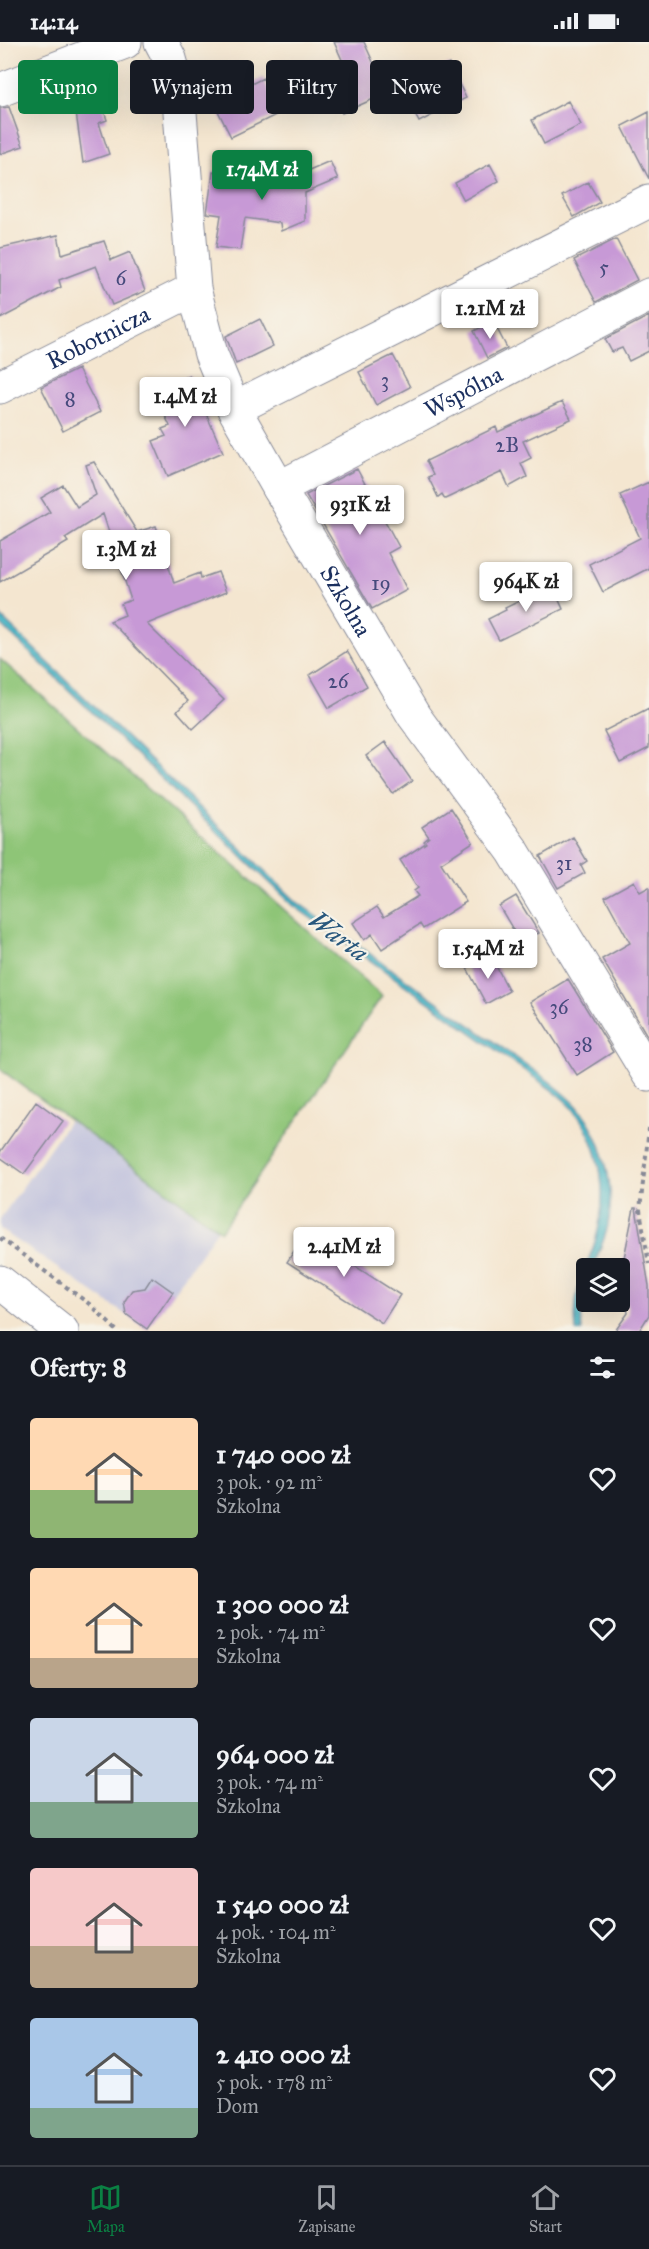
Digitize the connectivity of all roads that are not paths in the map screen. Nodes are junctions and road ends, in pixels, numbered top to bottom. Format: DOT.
graph roads {
  1 [pos="125,42"];
  2 [pos="162,42"];
  3 [pos="0,90"];
  4 [pos="649,201"];
  5 [pos="194,289"];
  6 [pos="649,295"];
  7 [pos="0,387"];
  8 [pos="234,409"];
  9 [pos="279,488"];
  10 [pos="649,1075"];
  11 [pos="0,1282"];
  12 [pos="62,1331"];
  1 -- 3 [label="street"];
  2 -- 5 [label="street, Szkolna"];
  4 -- 8 [label="street"];
  5 -- 7 [label="street, Robotnicza"];
  5 -- 8 [label="street, Szkolna"];
  6 -- 9 [label="street, Wspólna"];
  8 -- 9 [label="street, Szkolna"];
  9 -- 10 [label="street, Szkolna"];
  11 -- 12 [label="street"];
}
